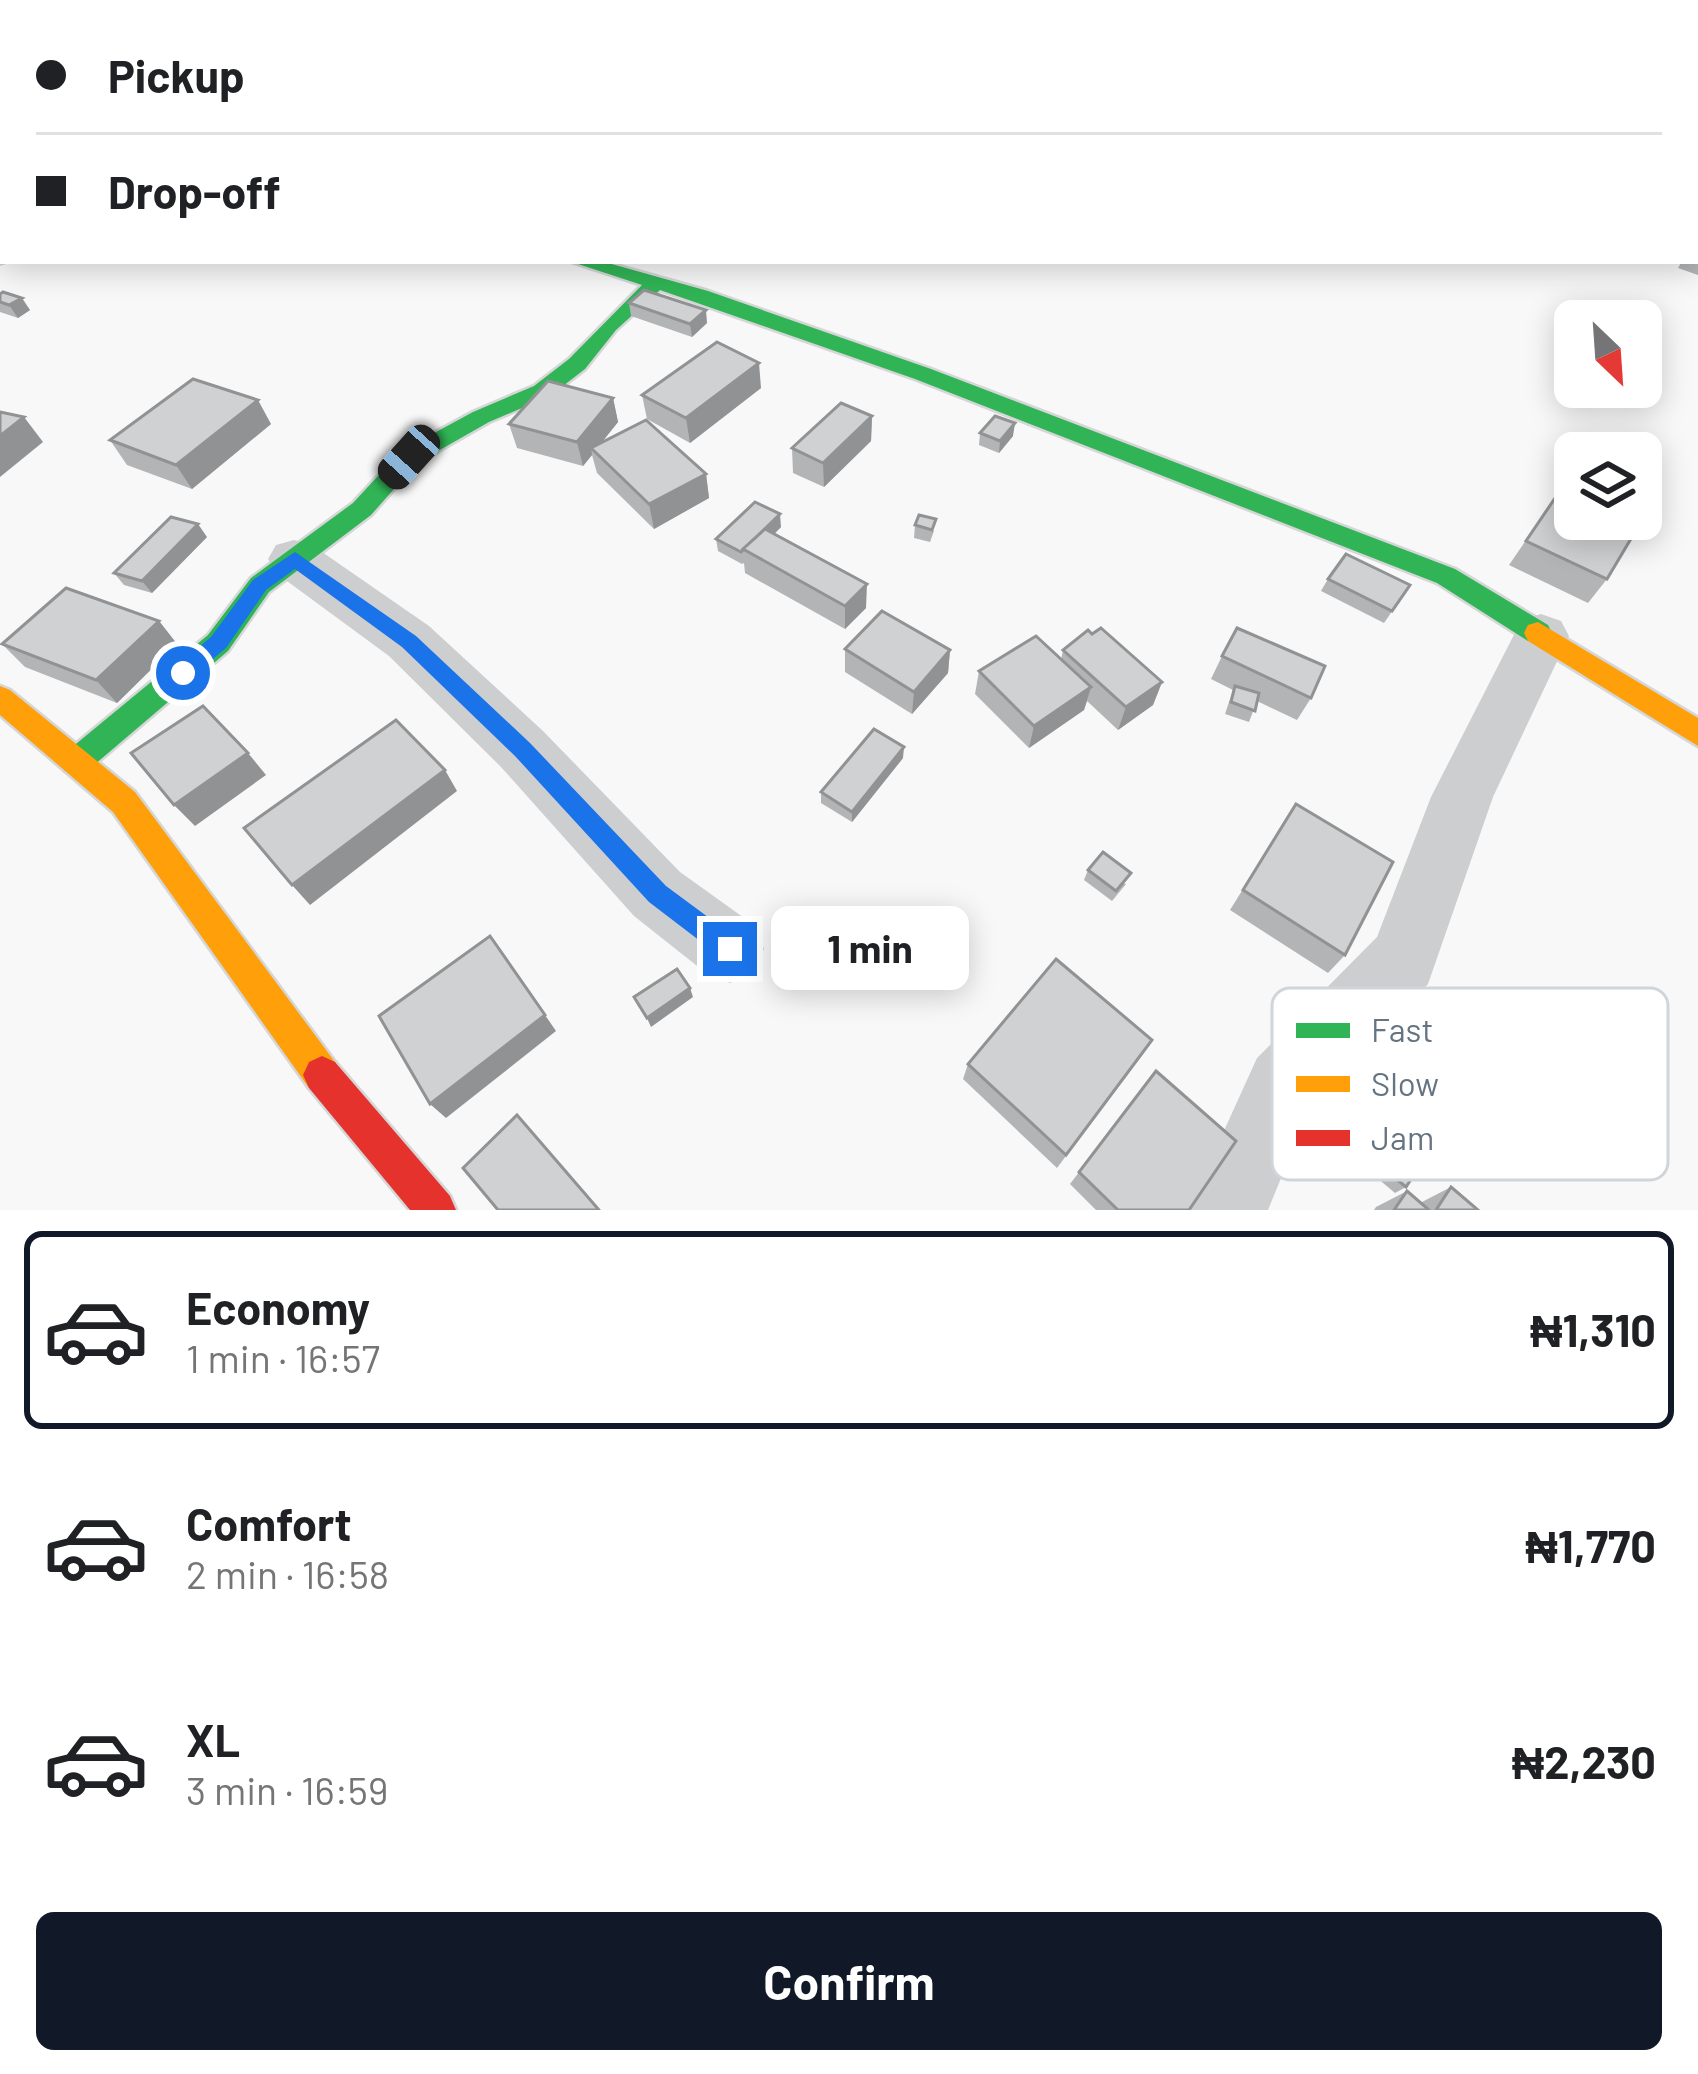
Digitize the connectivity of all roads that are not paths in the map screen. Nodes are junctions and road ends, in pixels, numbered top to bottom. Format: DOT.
graph roads {
  1 [pos="595,264"];
  2 [pos="642,273"];
  3 [pos="295,559"];
  4 [pos="1541,636"];
  5 [pos="0,698"];
  6 [pos="1698,733"];
  7 [pos="76,762"];
  8 [pos="730,949"];
  9 [pos="1375,988"];
  10 [pos="1272,1109"];
  11 [pos="436,1210"];
  12 [pos="1228,1210"];
  1 -- 2 [label="street"];
  2 -- 3 [label="street"];
  2 -- 4 [label="street"];
  3 -- 7 [label="street"];
  3 -- 8 [label="street"];
  4 -- 6 [label="street"];
  4 -- 9 [label="street"];
  5 -- 7 [label="street"];
  7 -- 11 [label="street"];
  10 -- 12 [label="street"];
}
